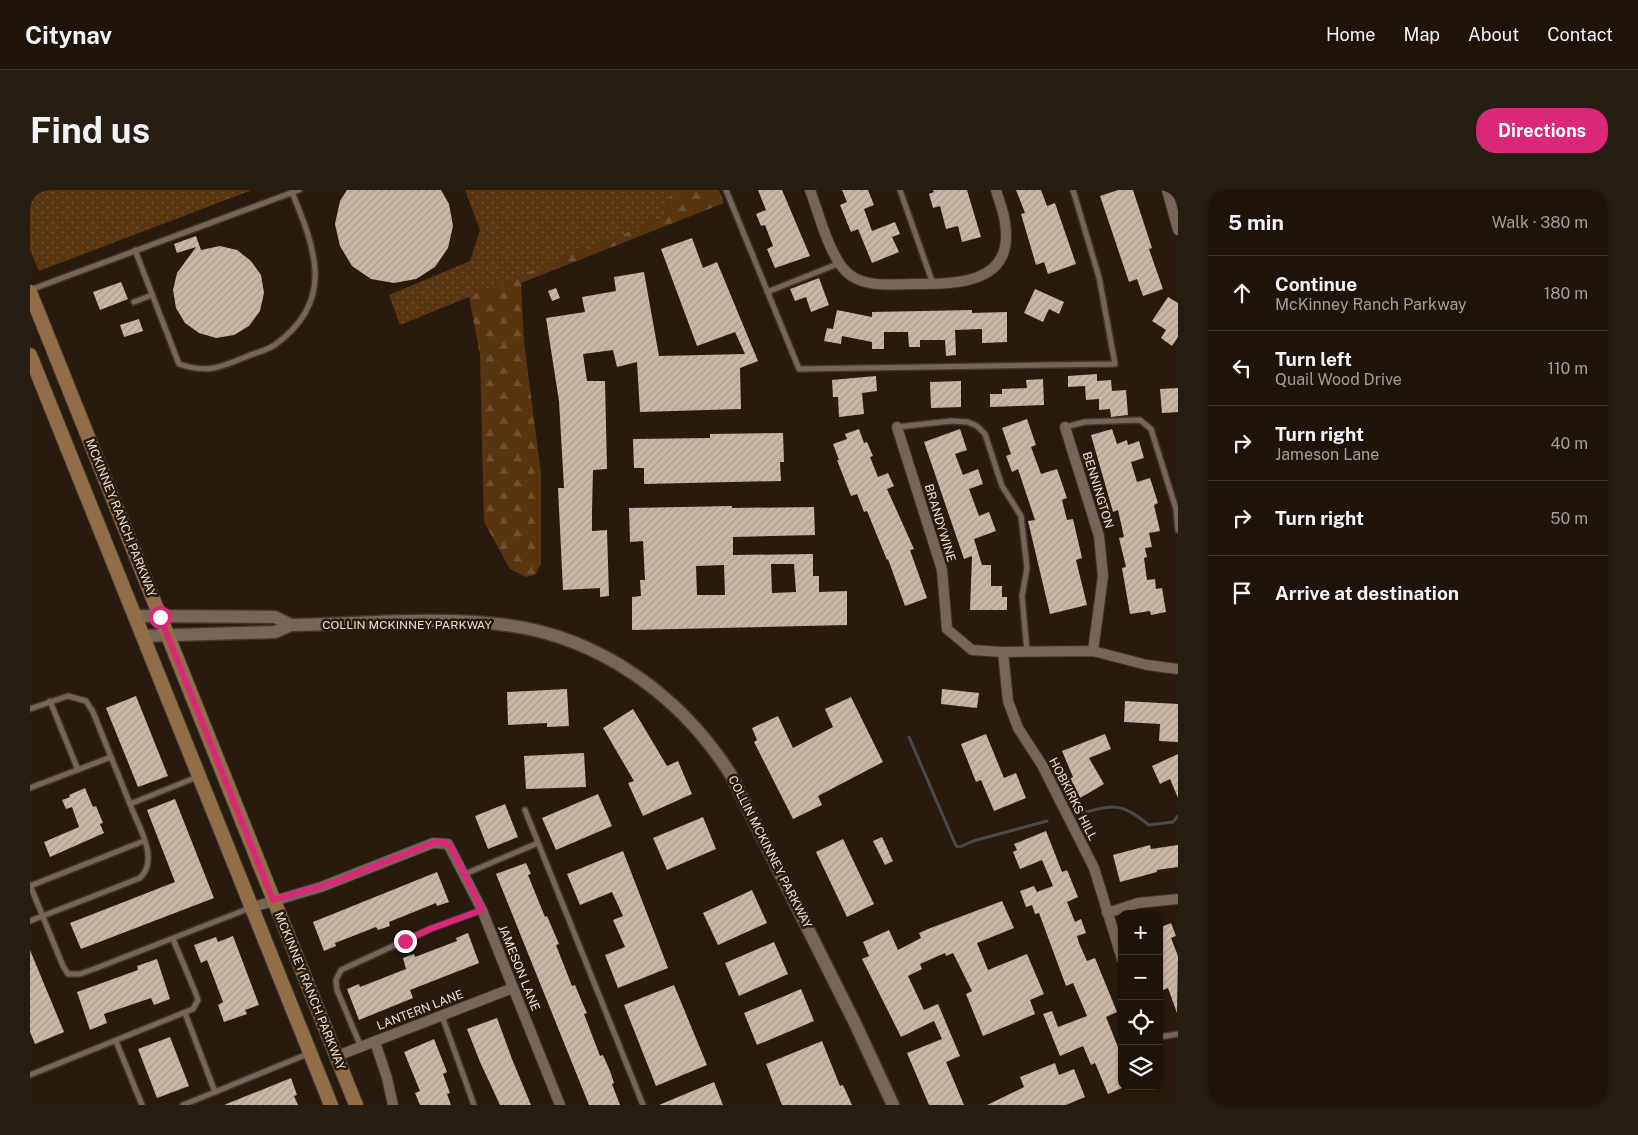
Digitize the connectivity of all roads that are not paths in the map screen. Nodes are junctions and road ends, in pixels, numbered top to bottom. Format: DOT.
graph roads {
  1 [pos="298,190"];
  2 [pos="726,190"];
  3 [pos="810,190"];
  4 [pos="900,190"];
  5 [pos="996,190"];
  6 [pos="1073,190"];
  7 [pos="1167,190"];
  8 [pos="292,192"];
  9 [pos="1178,230"];
  10 [pos="135,250"];
  11 [pos="840,263"];
  12 [pos="933,284"];
  13 [pos="30,291"];
  14 [pos="767,292"];
  15 [pos="152,294"];
  16 [pos="134,302"];
  17 [pos="30,355"];
  18 [pos="897,427"];
  19 [pos="1065,428"];
  20 [pos="1178,530"];
  21 [pos="135,616"];
  22 [pos="160,617"];
  23 [pos="291,625"];
  24 [pos="144,636"];
  25 [pos="168,636"];
  26 [pos="1093,651"];
  27 [pos="1002,652"];
  28 [pos="1028,652"];
  29 [pos="1178,669"];
  30 [pos="50,702"];
  31 [pos="30,709"];
  32 [pos="111,757"];
  33 [pos="78,770"];
  34 [pos="200,776"];
  35 [pos="30,788"];
  36 [pos="130,804"];
  37 [pos="525,810"];
  38 [pos="144,841"];
  39 [pos="538,843"];
  40 [pos="465,874"];
  41 [pos="30,886"];
  42 [pos="1178,899"];
  43 [pos="273,900"];
  44 [pos="253,906"];
  45 [pos="482,910"];
  46 [pos="1107,913"];
  47 [pos="42,916"];
  48 [pos="30,920"];
  49 [pos="173,938"];
  50 [pos="1121,955"];
  51 [pos="513,988"];
  52 [pos="185,1013"];
  53 [pos="442,1015"];
  54 [pos="1178,1034"];
  55 [pos="1163,1036"];
  56 [pos="116,1041"];
  57 [pos="374,1042"];
  58 [pos="361,1047"];
  59 [pos="310,1053"];
  60 [pos="337,1056"];
  61 [pos="31,1073"];
  62 [pos="215,1092"];
  63 [pos="142,1105"];
  64 [pos="183,1105"];
  65 [pos="331,1105"];
  66 [pos="356,1105"];
  67 [pos="392,1105"];
  68 [pos="474,1105"];
  69 [pos="560,1105"];
  70 [pos="643,1105"];
  71 [pos="893,1105"];
  1 -- 8 [label="lane"];
  2 -- 14 [label="lane"];
  3 -- 11 [label="street"];
  4 -- 12 [label="lane"];
  5 -- 12 [label="street"];
  6 -- 14 [label="lane"];
  7 -- 9 [label="street"];
  8 -- 10 [label="lane"];
  8 -- 15 [label="lane"];
  10 -- 13 [label="lane"];
  10 -- 15 [label="lane"];
  11 -- 12 [label="street"];
  11 -- 14 [label="lane"];
  13 -- 22 [label="main road, MCKINNEY RANCH PARKWAY"];
  15 -- 16 [label="lane"];
  17 -- 21 [label="main road, MCKINNEY RANCH PARKWAY"];
  18 -- 27 [label="street, BRANDYWINE"];
  18 -- 28 [label="lane"];
  19 -- 20 [label="lane"];
  19 -- 26 [label="street, BENNINGTON"];
  21 -- 22 [label="street, COLLIN MCKINNEY PARKWAY"];
  21 -- 24 [label="main road, MCKINNEY RANCH PARKWAY"];
  22 -- 23 [label="street, COLLIN MCKINNEY PARKWAY"];
  22 -- 25 [label="main road, MCKINNEY RANCH PARKWAY"];
  23 -- 25 [label="street, COLLIN MCKINNEY PARKWAY"];
  23 -- 71 [label="street, COLLIN MCKINNEY PARKWAY"];
  24 -- 25 [label="street, COLLIN MCKINNEY PARKWAY"];
  24 -- 34 [label="main road, MCKINNEY RANCH PARKWAY"];
  25 -- 43 [label="main road, MCKINNEY RANCH PARKWAY"];
  26 -- 28 [label="street"];
  26 -- 29 [label="street"];
  27 -- 28 [label="street"];
  27 -- 46 [label="street, HOBKIRKS HILL"];
  30 -- 31 [label="lane"];
  30 -- 32 [label="lane"];
  30 -- 33 [label="lane"];
  32 -- 33 [label="lane"];
  32 -- 36 [label="lane"];
  33 -- 35 [label="lane"];
  34 -- 36 [label="lane"];
  34 -- 44 [label="main road, MCKINNEY RANCH PARKWAY"];
  36 -- 38 [label="lane"];
  37 -- 39 [label="lane"];
  38 -- 41 [label="lane"];
  38 -- 47 [label="lane"];
  39 -- 40 [label="lane"];
  39 -- 70 [label="lane"];
  40 -- 43 [label="street, JAMESON LANE"];
  40 -- 45 [label="street, JAMESON LANE"];
  41 -- 47 [label="lane"];
  42 -- 46 [label="street"];
  43 -- 44 [label="street"];
  43 -- 60 [label="main road, MCKINNEY RANCH PARKWAY"];
  44 -- 49 [label="lane"];
  44 -- 59 [label="main road, MCKINNEY RANCH PARKWAY"];
  45 -- 51 [label="street, JAMESON LANE"];
  45 -- 58 [label="lane"];
  46 -- 50 [label="street, HOBKIRKS HILL"];
  47 -- 48 [label="lane"];
  47 -- 49 [label="lane"];
  49 -- 52 [label="lane"];
  51 -- 53 [label="street, LANTERN LANE"];
  51 -- 69 [label="street, JAMESON LANE"];
  52 -- 56 [label="lane"];
  52 -- 62 [label="lane"];
  53 -- 57 [label="street, LANTERN LANE"];
  53 -- 68 [label="lane"];
  54 -- 55 [label="lane"];
  56 -- 61 [label="lane"];
  56 -- 63 [label="lane"];
  57 -- 58 [label="street, LANTERN LANE"];
  57 -- 67 [label="street"];
  58 -- 60 [label="street, LANTERN LANE"];
  59 -- 62 [label="lane"];
  59 -- 65 [label="main road, MCKINNEY RANCH PARKWAY"];
  60 -- 66 [label="main road, MCKINNEY RANCH PARKWAY"];
  62 -- 64 [label="lane"];
}
